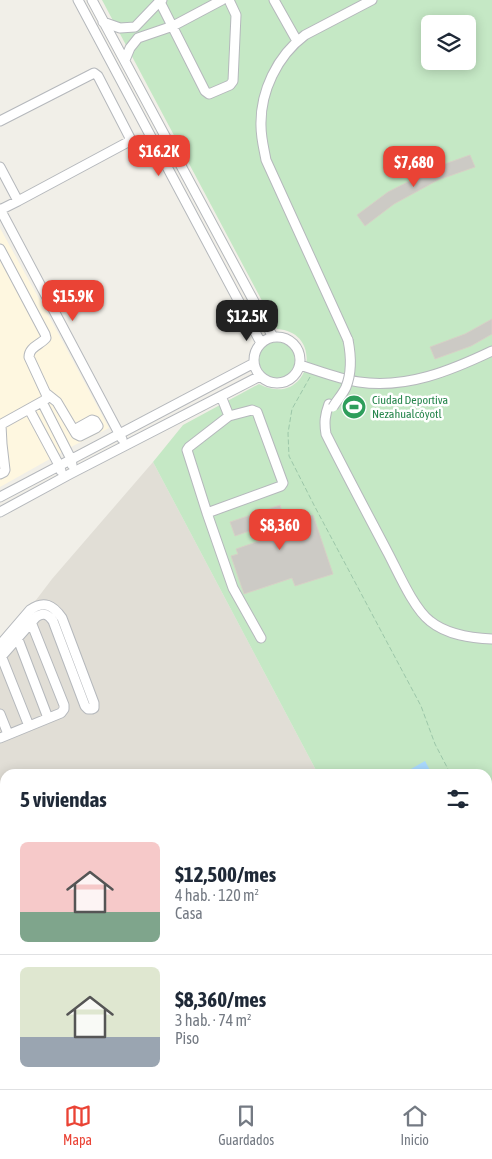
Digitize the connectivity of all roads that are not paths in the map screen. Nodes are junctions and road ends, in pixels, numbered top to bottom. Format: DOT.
graph roads {
  1 [pos="78,0"];
  2 [pos="92,0"];
  3 [pos="160,0"];
  4 [pos="222,0"];
  5 [pos="229,0"];
  6 [pos="274,0"];
  7 [pos="363,0"];
  8 [pos="372,0"];
  9 [pos="103,22"];
  10 [pos="173,26"];
  11 [pos="296,39"];
  12 [pos="124,60"];
  13 [pos="0,121"];
  14 [pos="0,167"];
  15 [pos="18,201"];
  16 [pos="0,210"];
  17 [pos="0,249"];
  18 [pos="273,338"];
  19 [pos="261,343"];
  20 [pos="492,351"];
  21 [pos="254,363"];
  22 [pos="300,365"];
  23 [pos="260,376"];
  24 [pos="221,396"];
  25 [pos="44,398"];
  26 [pos="331,406"];
  27 [pos="29,409"];
  28 [pos="229,416"];
  29 [pos="0,425"];
  30 [pos="74,430"];
  31 [pos="120,434"];
  32 [pos="126,445"];
  33 [pos="71,459"];
  34 [pos="59,465"];
  35 [pos="0,474"];
  36 [pos="70,474"];
  37 [pos="59,480"];
  38 [pos="0,497"];
  39 [pos="0,512"];
  40 [pos="207,513"];
  41 [pos="30,617"];
  42 [pos="16,634"];
  43 [pos="492,634"];
  44 [pos="261,638"];
  45 [pos="492,639"];
  46 [pos="0,645"];
  47 [pos="0,656"];
  48 [pos="90,707"];
  49 [pos="0,714"];
  50 [pos="48,718"];
  51 [pos="29,726"];
  52 [pos="4,736"];
  1 -- 19 [label="street"];
  2 -- 9 [label="street"];
  3 -- 9 [label="street"];
  3 -- 10 [label="street"];
  4 -- 10 [label="street"];
  5 -- 10 [label="street"];
  6 -- 11 [label="street"];
  7 -- 11 [label="street"];
  8 -- 11 [label="street"];
  9 -- 12 [label="street"];
  10 -- 12 [label="street"];
  11 -- 26 [label="street, bridge"];
  12 -- 18 [label="street"];
  13 -- 15 [label="street"];
  14 -- 15 [label="street"];
  15 -- 16 [label="street"];
  16 -- 31 [label="street"];
  17 -- 25 [label="street"];
  18 -- 19 [label="street"];
  18 -- 22 [label="street"];
  19 -- 21 [label="street"];
  20 -- 22 [label="street"];
  21 -- 23 [label="street"];
  21 -- 31 [label="street"];
  22 -- 23 [label="street"];
  23 -- 24 [label="street"];
  24 -- 28 [label="street"];
  24 -- 32 [label="street"];
  25 -- 27 [label="street"];
  25 -- 30 [label="street"];
  25 -- 33 [label="street"];
  26 -- 43 [label="street"];
  26 -- 45 [label="street"];
  27 -- 29 [label="street"];
  27 -- 34 [label="street"];
  28 -- 40 [label="street"];
  28 -- 40 [label="street"];
  29 -- 35 [label="street"];
  31 -- 32 [label="street"];
  31 -- 33 [label="street"];
  32 -- 36 [label="street"];
  33 -- 34 [label="street"];
  33 -- 36 [label="street"];
  34 -- 37 [label="street"];
  34 -- 38 [label="street"];
  36 -- 37 [label="street"];
  37 -- 39 [label="street"];
  40 -- 44 [label="street"];
  41 -- 42 [label="street"];
  41 -- 48 [label="street"];
  41 -- 50 [label="street"];
  42 -- 46 [label="street"];
  42 -- 47 [label="street"];
  42 -- 50 [label="street"];
  47 -- 51 [label="street"];
  49 -- 52 [label="street"];
  50 -- 51 [label="street"];
  51 -- 52 [label="street"];
}
